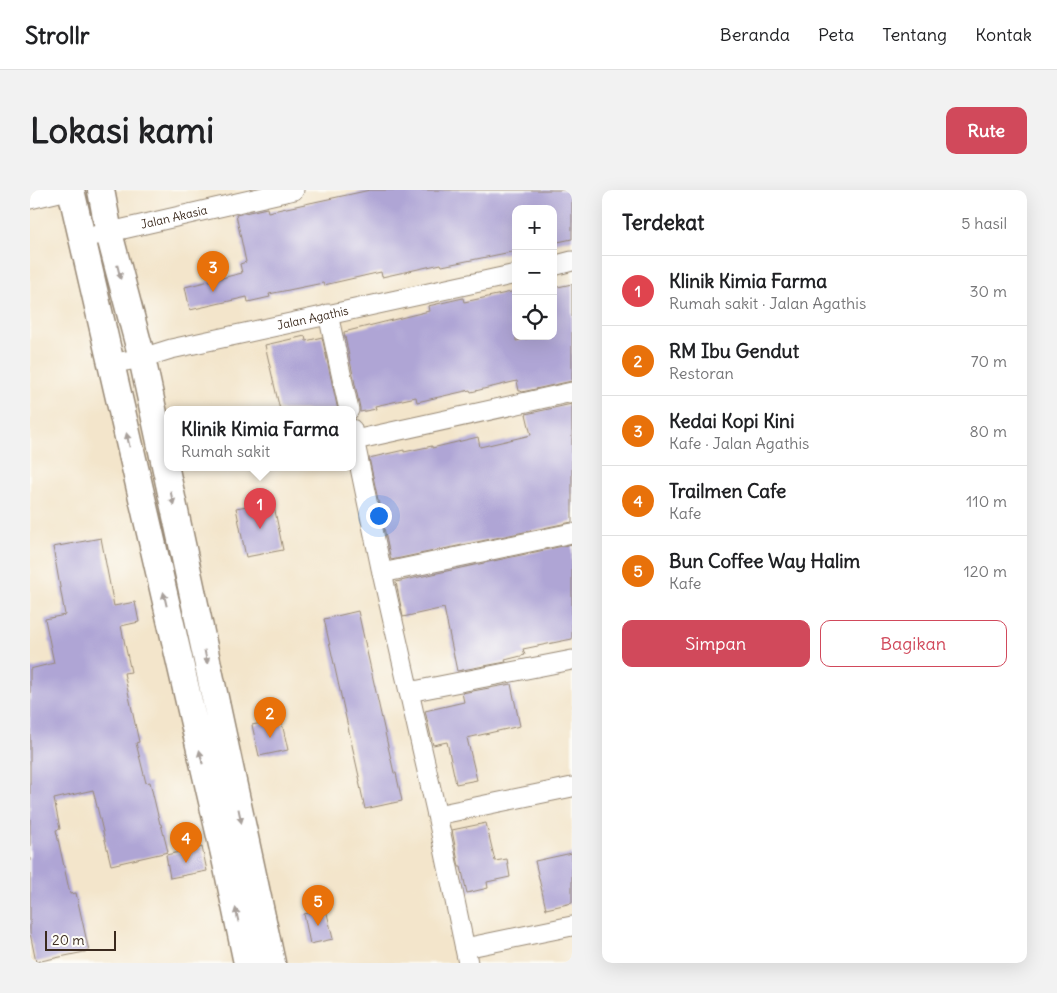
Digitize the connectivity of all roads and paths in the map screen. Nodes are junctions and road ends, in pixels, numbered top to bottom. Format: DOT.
graph roads {
  1 [pos="70,190"];
  2 [pos="101,190"];
  3 [pos="294,190"];
  4 [pos="30,199"];
  5 [pos="109,233"];
  6 [pos="81,238"];
  7 [pos="572,262"];
  8 [pos="557,265"];
  9 [pos="512,275"];
  10 [pos="328,314"];
  11 [pos="142,358"];
  12 [pos="110,364"];
  13 [pos="572,392"];
  14 [pos="347,406"];
  15 [pos="356,434"];
  16 [pos="356,444"];
  17 [pos="164,460"];
  18 [pos="166,471"];
  19 [pos="572,533"];
  20 [pos="382,573"];
  21 [pos="572,660"];
  22 [pos="409,692"];
  23 [pos="572,787"];
  24 [pos="437,815"];
  25 [pos="572,926"];
  26 [pos="466,956"];
  27 [pos="247,963"];
  28 [pos="272,963"];
  1 -- 4 [label="street"];
  1 -- 6 [label="street"];
  2 -- 5 [label="street"];
  3 -- 5 [label="street, Jalan Akasia"];
  5 -- 6 [label="street, Jalan Akasia"];
  5 -- 11 [label="street, one-way"];
  6 -- 12 [label="street"];
  7 -- 8 [label="street"];
  9 -- 10 [label="street, Jalan Agathis"];
  10 -- 11 [label="street, Jalan Agathis"];
  10 -- 14 [label="street"];
  11 -- 12 [label="street, Jalan Agathis"];
  11 -- 17 [label="street, one-way"];
  27 -- 12 [label="street, one-way"];
  13 -- 15 [label="street"];
  16 -- 20 [label="street"];
  18 -- 28 [label="street, one-way"];
  19 -- 20 [label="street"];
  20 -- 22 [label="street"];
  21 -- 22 [label="street"];
  22 -- 24 [label="street"];
  23 -- 24 [label="street"];
  24 -- 26 [label="street"];
  25 -- 26 [label="street"];
}
